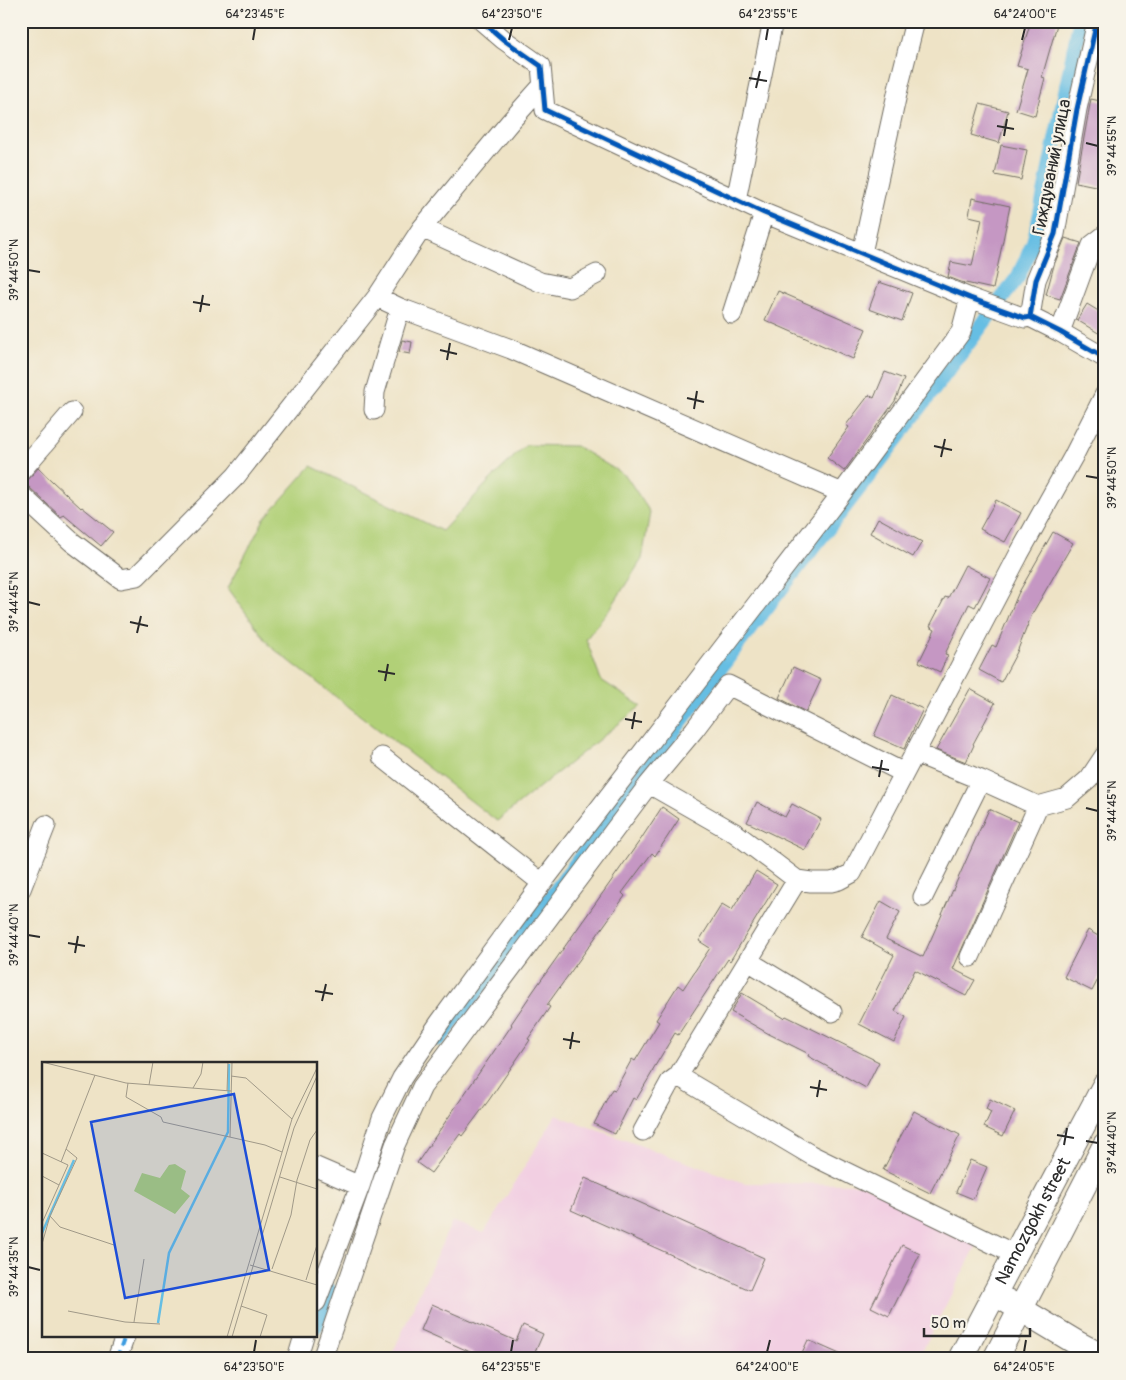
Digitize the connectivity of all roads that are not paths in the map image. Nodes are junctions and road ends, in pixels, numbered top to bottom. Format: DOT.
graph roads {
  1 [pos="482,21"];
  2 [pos="774,21"];
  3 [pos="915,21"];
  4 [pos="1097,21"];
  5 [pos="543,86"];
  6 [pos="736,200"];
  7 [pos="764,213"];
  8 [pos="422,228"];
  9 [pos="1105,235"];
  10 [pos="862,253"];
  11 [pos="597,274"];
  12 [pos="377,297"];
  13 [pos="970,298"];
  14 [pos="400,308"];
  15 [pos="732,314"];
  16 [pos="1028,317"];
  17 [pos="1060,332"];
  18 [pos="1105,358"];
  19 [pos="1105,394"];
  20 [pos="374,410"];
  21 [pos="72,412"];
  22 [pos="21,471"];
  23 [pos="842,493"];
  24 [pos="21,495"];
  25 [pos="915,752"];
  26 [pos="1105,755"];
  27 [pos="382,757"];
  28 [pos="904,773"];
  29 [pos="981,780"];
  30 [pos="649,784"];
  31 [pos="1038,806"];
  32 [pos="46,825"];
  33 [pos="797,880"];
  34 [pos="542,883"];
  35 [pos="21,889"];
  36 [pos="923,897"];
  37 [pos="970,957"];
  38 [pos="748,961"];
  39 [pos="832,1012"];
  40 [pos="678,1076"];
  41 [pos="1105,1084"];
  42 [pos="643,1131"];
  43 [pos="1105,1144"];
  44 [pos="318,1168"];
  45 [pos="360,1186"];
  46 [pos="1016,1255"];
  47 [pos="318,1297"];
  48 [pos="990,1303"];
  49 [pos="1017,1316"];
  50 [pos="124,1338"];
  51 [pos="303,1338"];
  52 [pos="1105,1358"];
  53 [pos="117,1359"];
  54 [pos="297,1359"];
  55 [pos="322,1359"];
  56 [pos="960,1359"];
  57 [pos="994,1359"];
  58 [pos="1078,1359"];
  1 -- 5 [label="street"];
  2 -- 6 [label="street"];
  3 -- 10 [label="street"];
  4 -- 16 [label="street, Гиждуваний улица"];
  5 -- 6 [label="street"];
  5 -- 8 [label="street"];
  6 -- 7 [label="street"];
  7 -- 10 [label="street"];
  7 -- 15 [label="street"];
  8 -- 11 [label="street"];
  8 -- 12 [label="street"];
  9 -- 17 [label="street"];
  10 -- 13 [label="street"];
  12 -- 14 [label="street"];
  12 -- 24 [label="street"];
  13 -- 16 [label="street"];
  13 -- 23 [label="street"];
  14 -- 20 [label="street"];
  14 -- 23 [label="street"];
  16 -- 17 [label="street"];
  17 -- 18 [label="street"];
  19 -- 25 [label="street"];
  21 -- 22 [label="street"];
  23 -- 34 [label="street"];
  25 -- 28 [label="street"];
  25 -- 29 [label="street"];
  26 -- 31 [label="street"];
  27 -- 34 [label="street"];
  28 -- 30 [label="street"];
  28 -- 33 [label="street"];
  29 -- 31 [label="street"];
  29 -- 36 [label="street"];
  30 -- 33 [label="street"];
  30 -- 55 [label="street"];
  31 -- 37 [label="street"];
  32 -- 35 [label="street"];
  33 -- 38 [label="street"];
  34 -- 45 [label="street"];
  38 -- 39 [label="street"];
  38 -- 40 [label="street"];
  40 -- 42 [label="street"];
  40 -- 46 [label="street"];
  41 -- 46 [label="main road, Namozgokh street"];
  43 -- 49 [label="main road, Namozgokh street"];
  44 -- 45 [label="street"];
  45 -- 47 [label="street"];
  46 -- 48 [label="main road, Namozgokh street"];
  48 -- 49 [label="main road"];
  48 -- 56 [label="main road, Namozgokh street"];
  49 -- 52 [label="main road"];
  49 -- 57 [label="main road, Namozgokh street"];
  49 -- 58 [label="main road"];
  50 -- 53 [label="street"];
  51 -- 54 [label="street"];
}
